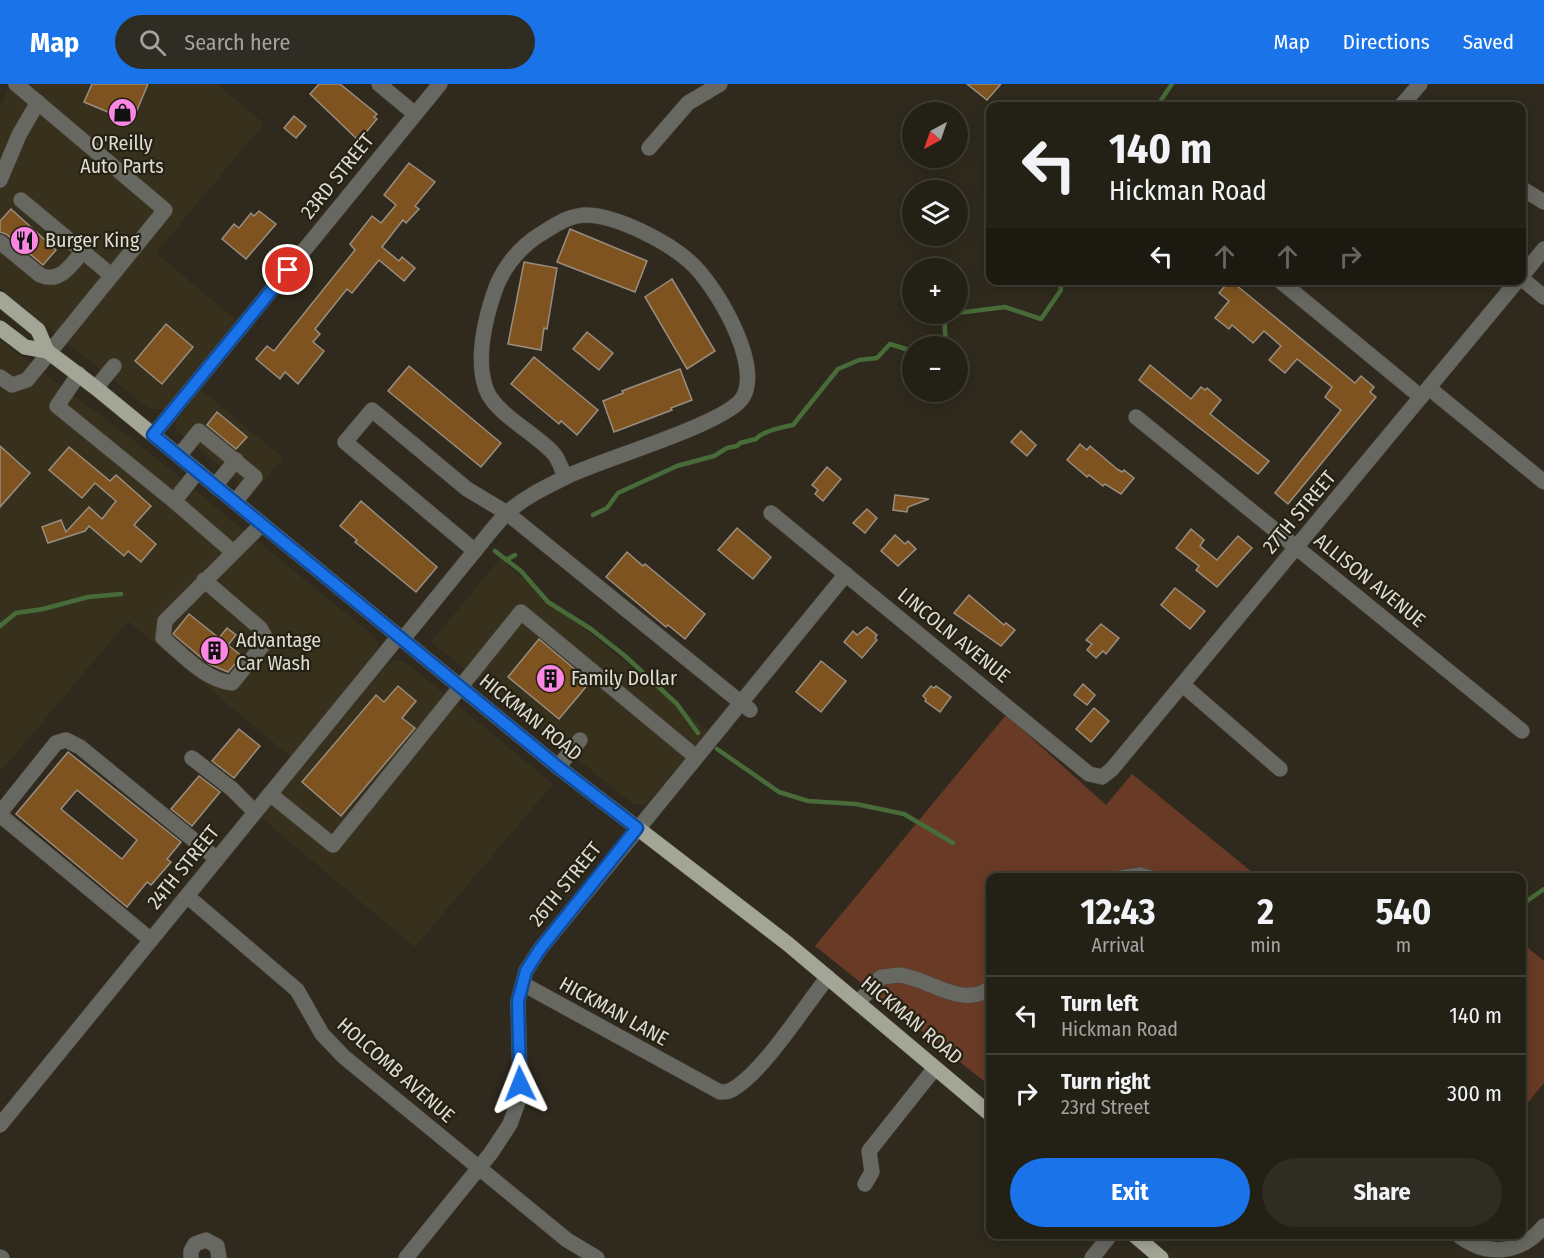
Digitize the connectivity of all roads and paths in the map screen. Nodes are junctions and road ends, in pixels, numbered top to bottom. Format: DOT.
graph roads {
  1 [pos="16,84"];
  2 [pos="379,84"];
  3 [pos="440,84"];
  4 [pos="720,84"];
  5 [pos="1420,84"];
  6 [pos="1404,102"];
  7 [pos="46,104"];
  8 [pos="415,114"];
  9 [pos="649,148"];
  10 [pos="0,180"];
  11 [pos="1526,191"];
  12 [pos="21,200"];
  13 [pos="1544,202"];
  14 [pos="0,242"];
  15 [pos="84,246"];
  16 [pos="1544,249"];
  17 [pos="1526,272"];
  18 [pos="111,275"];
  19 [pos="1526,284"];
  20 [pos="1286,285"];
  21 [pos="1515,285"];
  22 [pos="1544,297"];
  23 [pos="0,299"];
  24 [pos="0,328"];
  25 [pos="48,352"];
  26 [pos="114,366"];
  27 [pos="78,375"];
  28 [pos="0,377"];
  29 [pos="96,388"];
  30 [pos="1425,392"];
  31 [pos="1136,417"];
  32 [pos="153,435"];
  33 [pos="179,456"];
  34 [pos="236,460"];
  35 [pos="198,471"];
  36 [pos="565,477"];
  37 [pos="1544,482"];
  38 [pos="215,486"];
  39 [pos="174,501"];
  40 [pos="235,502"];
  41 [pos="507,513"];
  42 [pos="771,513"];
  43 [pos="262,524"];
  44 [pos="1297,547"];
  45 [pos="475,551"];
  46 [pos="233,552"];
  47 [pos="846,574"];
  48 [pos="204,580"];
  49 [pos="401,638"];
  50 [pos="1183,685"];
  51 [pos="460,687"];
  52 [pos="744,707"];
  53 [pos="1522,731"];
  54 [pos="579,740"];
  55 [pos="696,757"];
  56 [pos="192,758"];
  57 [pos="558,767"];
  58 [pos="1280,769"];
  59 [pos="1112,770"];
  60 [pos="270,794"];
  61 [pos="255,812"];
  62 [pos="0,814"];
  63 [pos="637,828"];
  64 [pos="217,859"];
  65 [pos="187,896"];
  66 [pos="151,940"];
  67 [pos="828,977"];
  68 [pos="523,984"];
  69 [pos="986,991"];
  70 [pos="858,1003"];
  71 [pos="935,1068"];
  72 [pos="986,1111"];
  73 [pos="0,1125"];
  74 [pos="479,1168"];
  75 [pos="865,1184"];
  76 [pos="1544,1226"];
  77 [pos="1107,1239"];
  78 [pos="1139,1239"];
  79 [pos="1463,1239"];
  80 [pos="191,1258"];
  81 [pos="219,1258"];
  82 [pos="406,1258"];
  83 [pos="597,1258"];
  84 [pos="1092,1258"];
  85 [pos="1161,1258"];
  1 -- 7 [label="street"];
  2 -- 8 [label="street"];
  3 -- 8 [label="street, 23RD STREET"];
  4 -- 9 [label="street"];
  5 -- 6 [label="street"];
  7 -- 10 [label="street"];
  7 -- 18 [label="street"];
  8 -- 32 [label="street, 23RD STREET"];
  11 -- 13 [label="street"];
  12 -- 15 [label="street"];
  14 -- 15 [label="street"];
  15 -- 18 [label="street"];
  16 -- 17 [label="street, 27TH STREET"];
  18 -- 25 [label="street"];
  19 -- 22 [label="street"];
  20 -- 30 [label="street"];
  21 -- 30 [label="street, 27TH STREET"];
  23 -- 25 [label="main road, HICKMAN ROAD"];
  24 -- 25 [label="main road, HICKMAN ROAD"];
  25 -- 27 [label="main road, HICKMAN ROAD"];
  25 -- 28 [label="street"];
  26 -- 29 [label="street"];
  27 -- 29 [label="main road, HICKMAN ROAD"];
  27 -- 39 [label="street"];
  29 -- 32 [label="main road, HICKMAN ROAD"];
  30 -- 37 [label="street"];
  30 -- 44 [label="street, 27TH STREET"];
  31 -- 44 [label="street, ALLISON AVENUE"];
  32 -- 33 [label="main road, HICKMAN ROAD"];
  33 -- 34 [label="street"];
  33 -- 35 [label="main road, HICKMAN ROAD"];
  34 -- 38 [label="street"];
  34 -- 40 [label="street"];
  35 -- 38 [label="main road, HICKMAN ROAD"];
  35 -- 39 [label="street"];
  36 -- 36 [label="street, 24TH STREET"];
  36 -- 41 [label="street, 24TH STREET"];
  38 -- 40 [label="main road, HICKMAN ROAD"];
  39 -- 46 [label="street"];
  40 -- 43 [label="main road, HICKMAN ROAD"];
  41 -- 45 [label="street, 24TH STREET"];
  41 -- 45 [label="street"];
  41 -- 52 [label="street"];
  42 -- 47 [label="street, LINCOLN AVENUE"];
  43 -- 46 [label="street"];
  43 -- 49 [label="main road, HICKMAN ROAD"];
  44 -- 50 [label="street, 27TH STREET"];
  44 -- 53 [label="street, ALLISON AVENUE"];
  45 -- 49 [label="street, 24TH STREET"];
  46 -- 48 [label="street"];
  47 -- 52 [label="street, 26TH STREET"];
  47 -- 59 [label="street, LINCOLN AVENUE"];
  48 -- 48 [label="street"];
  49 -- 51 [label="main road, HICKMAN ROAD"];
  49 -- 60 [label="street, 24TH STREET"];
  50 -- 58 [label="street"];
  50 -- 59 [label="street, 27TH STREET"];
  51 -- 55 [label="street"];
  51 -- 57 [label="main road, HICKMAN ROAD"];
  51 -- 60 [label="street"];
  52 -- 55 [label="street, 26TH STREET"];
  54 -- 57 [label="street"];
  55 -- 63 [label="street, 26TH STREET"];
  56 -- 61 [label="street"];
  57 -- 63 [label="main road, HICKMAN ROAD"];
  60 -- 61 [label="street, 24TH STREET"];
  61 -- 64 [label="street, 24TH STREET"];
  62 -- 64 [label="street"];
  62 -- 66 [label="street"];
  63 -- 67 [label="main road, HICKMAN ROAD"];
  63 -- 68 [label="street, 26TH STREET"];
  64 -- 65 [label="street, 24TH STREET"];
  65 -- 66 [label="street, 24TH STREET"];
  65 -- 74 [label="street, HOLCOMB AVENUE"];
  66 -- 73 [label="street, 24TH STREET"];
  67 -- 68 [label="street, HICKMAN LANE"];
  67 -- 70 [label="main road, HICKMAN ROAD"];
  68 -- 74 [label="street, 26TH STREET"];
  69 -- 70 [label="street"];
  70 -- 71 [label="main road, HICKMAN ROAD"];
  71 -- 72 [label="main road, HICKMAN ROAD"];
  71 -- 75 [label="street"];
  74 -- 82 [label="street, 26TH STREET"];
  74 -- 83 [label="street, HOLCOMB AVENUE"];
  76 -- 79 [label="street"];
  77 -- 84 [label="street"];
  78 -- 85 [label="main road"];
  80 -- 81 [label="street"];
}
